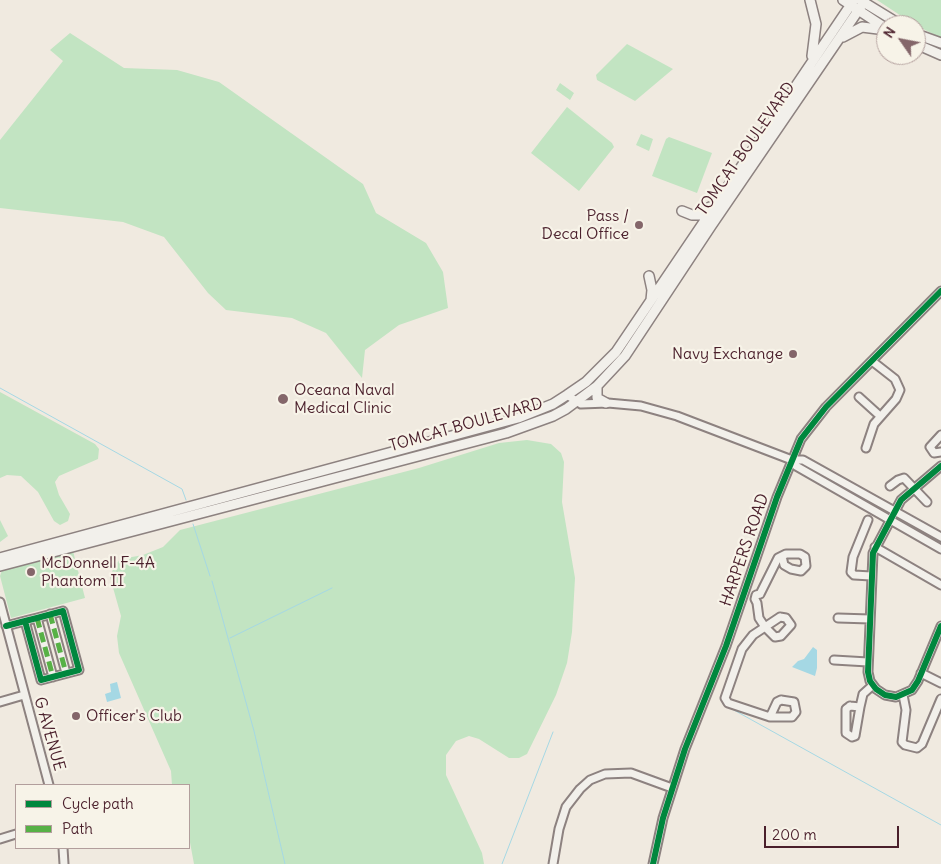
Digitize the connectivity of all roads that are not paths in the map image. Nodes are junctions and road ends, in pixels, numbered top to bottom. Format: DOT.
graph roads {
  1 [pos="810,0"];
  2 [pos="855,3"];
  3 [pos="880,15"];
  4 [pos="876,21"];
  5 [pos="876,28"];
  6 [pos="926,38"];
  7 [pos="941,43"];
  8 [pos="926,48"];
  9 [pos="832,50"];
  10 [pos="941,55"];
  11 [pos="808,67"];
  12 [pos="724,192"];
  13 [pos="682,210"];
  14 [pos="649,276"];
  15 [pos="941,291"];
  16 [pos="650,302"];
  17 [pos="872,361"];
  18 [pos="597,386"];
  19 [pos="567,395"];
  20 [pos="859,397"];
  21 [pos="576,402"];
  22 [pos="606,403"];
  23 [pos="880,416"];
  24 [pos="941,435"];
  25 [pos="866,448"];
  26 [pos="941,452"];
  27 [pos="792,460"];
  28 [pos="941,466"];
  29 [pos="890,486"];
  30 [pos="914,488"];
  31 [pos="927,502"];
  32 [pos="895,511"];
  33 [pos="868,520"];
  34 [pos="890,520"];
  35 [pos="941,537"];
  36 [pos="875,547"];
  37 [pos="941,549"];
  38 [pos="782,556"];
  39 [pos="0,558"];
  40 [pos="0,566"];
  41 [pos="871,576"];
  42 [pos="941,585"];
  43 [pos="745,594"];
  44 [pos="757,598"];
  45 [pos="0,602"];
  46 [pos="50,614"];
  47 [pos="37,618"];
  48 [pos="838,618"];
  49 [pos="870,619"];
  50 [pos="25,621"];
  51 [pos="6,626"];
  52 [pos="941,628"];
  53 [pos="834,660"];
  54 [pos="868,662"];
  55 [pos="66,673"];
  56 [pos="921,673"];
  57 [pos="53,677"];
  58 [pos="941,683"];
  59 [pos="873,685"];
  60 [pos="24,695"];
  61 [pos="903,695"];
  62 [pos="941,699"];
  63 [pos="0,702"];
  64 [pos="860,707"];
  65 [pos="770,717"];
  66 [pos="49,784"];
  67 [pos="672,788"];
  68 [pos="15,834"];
  69 [pos="0,839"];
  70 [pos="63,849"];
  71 [pos="64,864"];
  72 [pos="553,864"];
  73 [pos="653,864"];
  1 -- 11 [label="main road"];
  2 -- 3 [label="main road"];
  2 -- 4 [label="main road"];
  2 -- 9 [label="main road, TOMCAT BOULEVARD"];
  2 -- 11 [label="main road, TOMCAT BOULEVARD"];
  5 -- 9 [label="main road"];
  6 -- 7 [label="main road"];
  8 -- 10 [label="main road"];
  9 -- 18 [label="main road, TOMCAT BOULEVARD"];
  11 -- 12 [label="main road, TOMCAT BOULEVARD"];
  12 -- 13 [label="main road"];
  12 -- 16 [label="main road, TOMCAT BOULEVARD"];
  14 -- 16 [label="main road"];
  15 -- 17 [label="street, HARPERS ROAD"];
  16 -- 19 [label="main road, TOMCAT BOULEVARD"];
  17 -- 23 [label="street"];
  17 -- 27 [label="street, HARPERS ROAD"];
  18 -- 21 [label="main road, TOMCAT BOULEVARD"];
  18 -- 22 [label="main road"];
  19 -- 21 [label="street"];
  19 -- 39 [label="main road, TOMCAT BOULEVARD"];
  20 -- 23 [label="street"];
  21 -- 22 [label="street"];
  21 -- 40 [label="main road, TOMCAT BOULEVARD"];
  22 -- 27 [label="street"];
  23 -- 25 [label="street"];
  24 -- 26 [label="street"];
  27 -- 32 [label="street"];
  27 -- 34 [label="street"];
  27 -- 43 [label="street, HARPERS ROAD"];
  28 -- 30 [label="street"];
  29 -- 30 [label="street"];
  30 -- 31 [label="street"];
  30 -- 32 [label="street"];
  32 -- 34 [label="street"];
  32 -- 35 [label="street"];
  33 -- 41 [label="street"];
  34 -- 36 [label="street"];
  34 -- 37 [label="street"];
  36 -- 41 [label="street"];
  36 -- 42 [label="street"];
  38 -- 44 [label="street"];
  41 -- 49 [label="street"];
  43 -- 44 [label="street"];
  43 -- 67 [label="street, HARPERS ROAD"];
  44 -- 65 [label="street"];
  45 -- 51 [label="street, G AVENUE"];
  46 -- 47 [label="street"];
  46 -- 55 [label="street"];
  46 -- 55 [label="street"];
  47 -- 50 [label="street"];
  47 -- 57 [label="street"];
  48 -- 49 [label="street"];
  49 -- 54 [label="street"];
  50 -- 51 [label="street"];
  50 -- 57 [label="street"];
  51 -- 60 [label="street, G AVENUE"];
  52 -- 56 [label="street"];
  53 -- 54 [label="street"];
  54 -- 59 [label="street"];
  55 -- 57 [label="street"];
  56 -- 58 [label="street"];
  56 -- 61 [label="street"];
  59 -- 61 [label="street"];
  59 -- 64 [label="street"];
  60 -- 63 [label="street"];
  60 -- 66 [label="street, G AVENUE"];
  61 -- 62 [label="street"];
  67 -- 72 [label="street"];
  67 -- 73 [label="street, HARPERS ROAD"];
  68 -- 69 [label="street"];
  70 -- 71 [label="street"];
}
